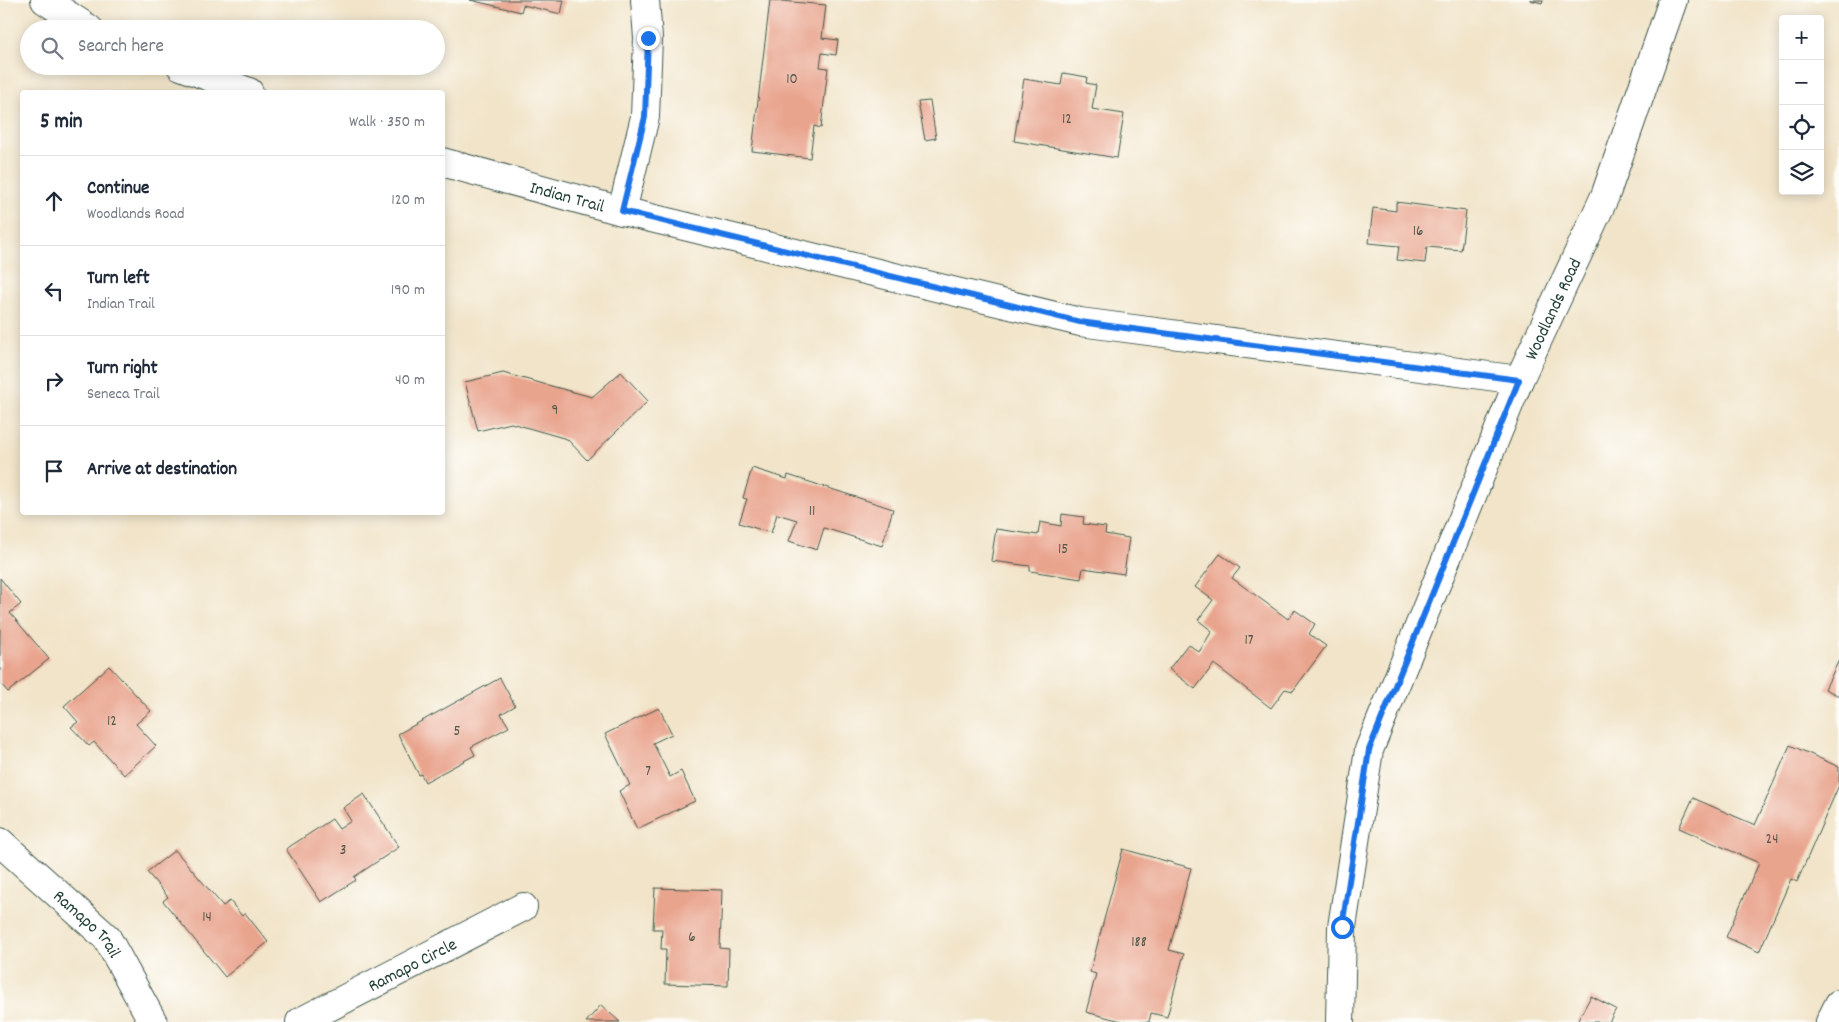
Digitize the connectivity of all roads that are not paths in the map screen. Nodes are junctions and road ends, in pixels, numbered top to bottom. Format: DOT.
graph roads {
  1 [pos="45,0"];
  2 [pos="645,0"];
  3 [pos="1673,0"];
  4 [pos="75,20"];
  5 [pos="205,75"];
  6 [pos="244,90"];
  7 [pos="445,163"];
  8 [pos="622,211"];
  9 [pos="1519,380"];
  10 [pos="0,842"];
  11 [pos="523,907"];
  12 [pos="1839,1004"];
  13 [pos="153,1022"];
  14 [pos="300,1022"];
  15 [pos="1340,1022"];
  16 [pos="1830,1022"];
  1 -- 4 [label="street"];
  2 -- 8 [label="street"];
  3 -- 9 [label="street, Woodlands Road"];
  5 -- 6 [label="street"];
  7 -- 8 [label="street, Indian Trail"];
  8 -- 9 [label="street, Indian Trail"];
  9 -- 15 [label="street, Woodlands Road"];
  10 -- 13 [label="street, Ramapo Trail"];
  11 -- 14 [label="street, Ramapo Circle"];
  12 -- 16 [label="street"];
}
